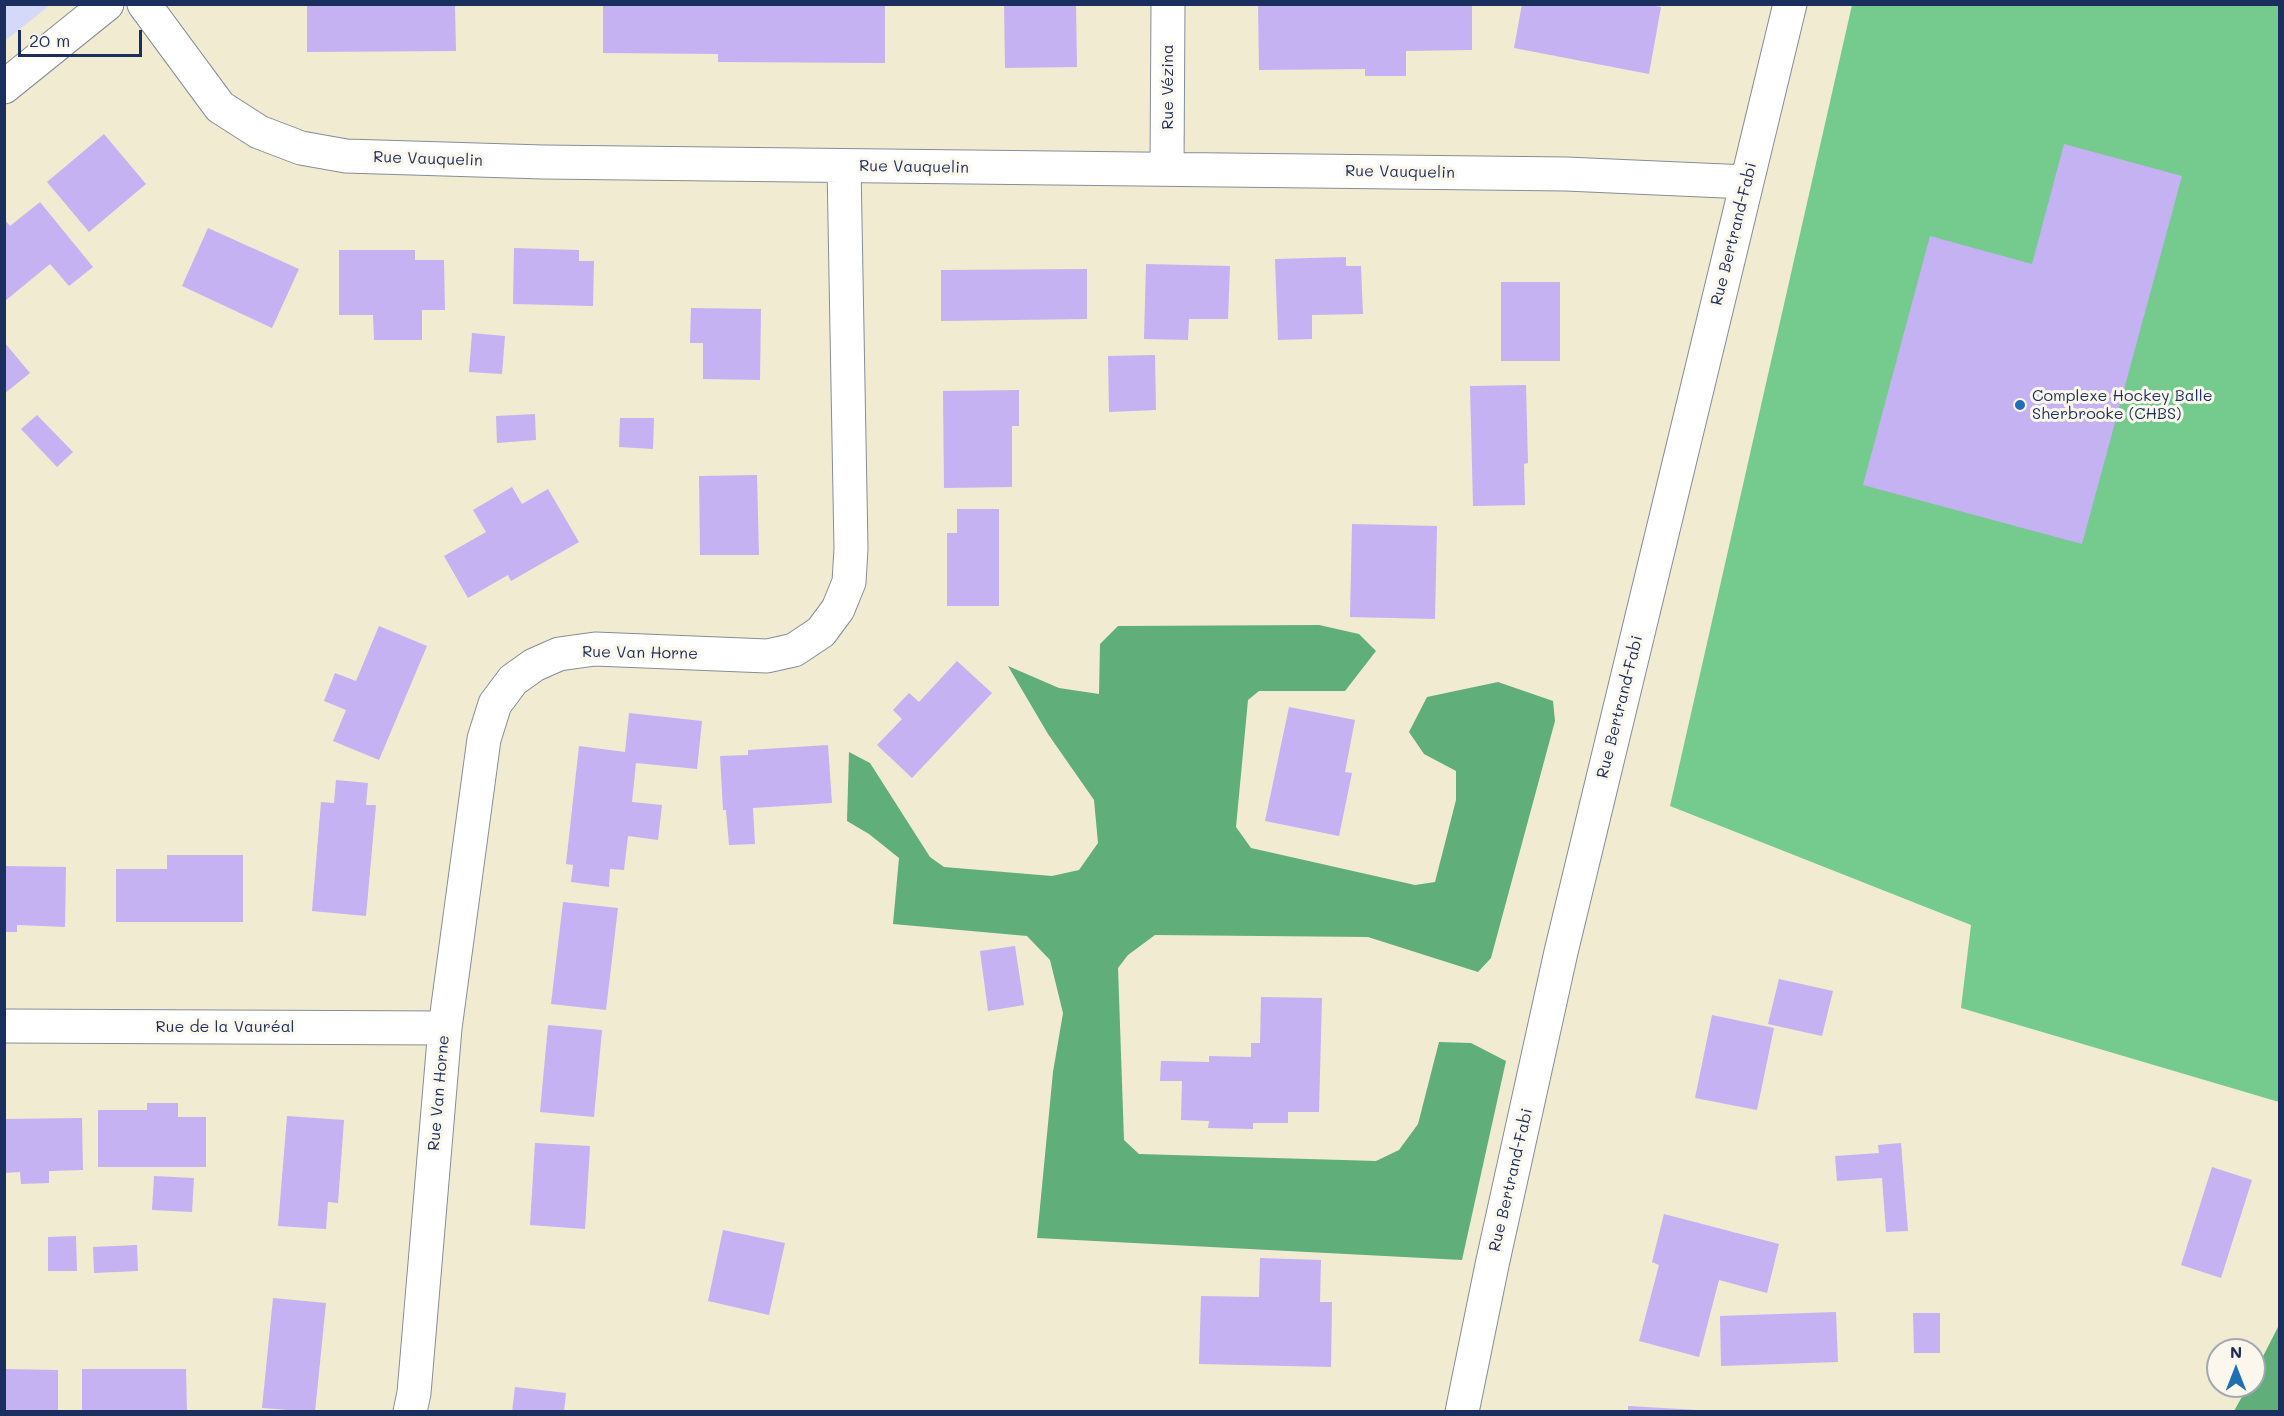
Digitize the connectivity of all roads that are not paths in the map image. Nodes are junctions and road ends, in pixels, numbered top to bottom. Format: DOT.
graph roads {
  1 [pos="107,4"];
  2 [pos="144,4"];
  3 [pos="1168,4"];
  4 [pos="1790,4"];
  5 [pos="4,87"];
  6 [pos="844,166"];
  7 [pos="1167,169"];
  8 [pos="1747,182"];
  9 [pos="4,1026"];
  10 [pos="445,1028"];
  11 [pos="410,1412"];
  12 [pos="1462,1412"];
  1 -- 5 [label="street"];
  2 -- 6 [label="street, Rue Vauquelin"];
  3 -- 7 [label="street, Rue Vézina"];
  4 -- 8 [label="street, Rue Bertrand-Fabi"];
  6 -- 7 [label="street, Rue Vauquelin"];
  6 -- 10 [label="street, Rue Van Horne"];
  7 -- 8 [label="street, Rue Vauquelin"];
  8 -- 12 [label="street, Rue Bertrand-Fabi"];
  9 -- 10 [label="street, Rue de la Vauréal"];
  10 -- 11 [label="street, Rue Van Horne"];
}
